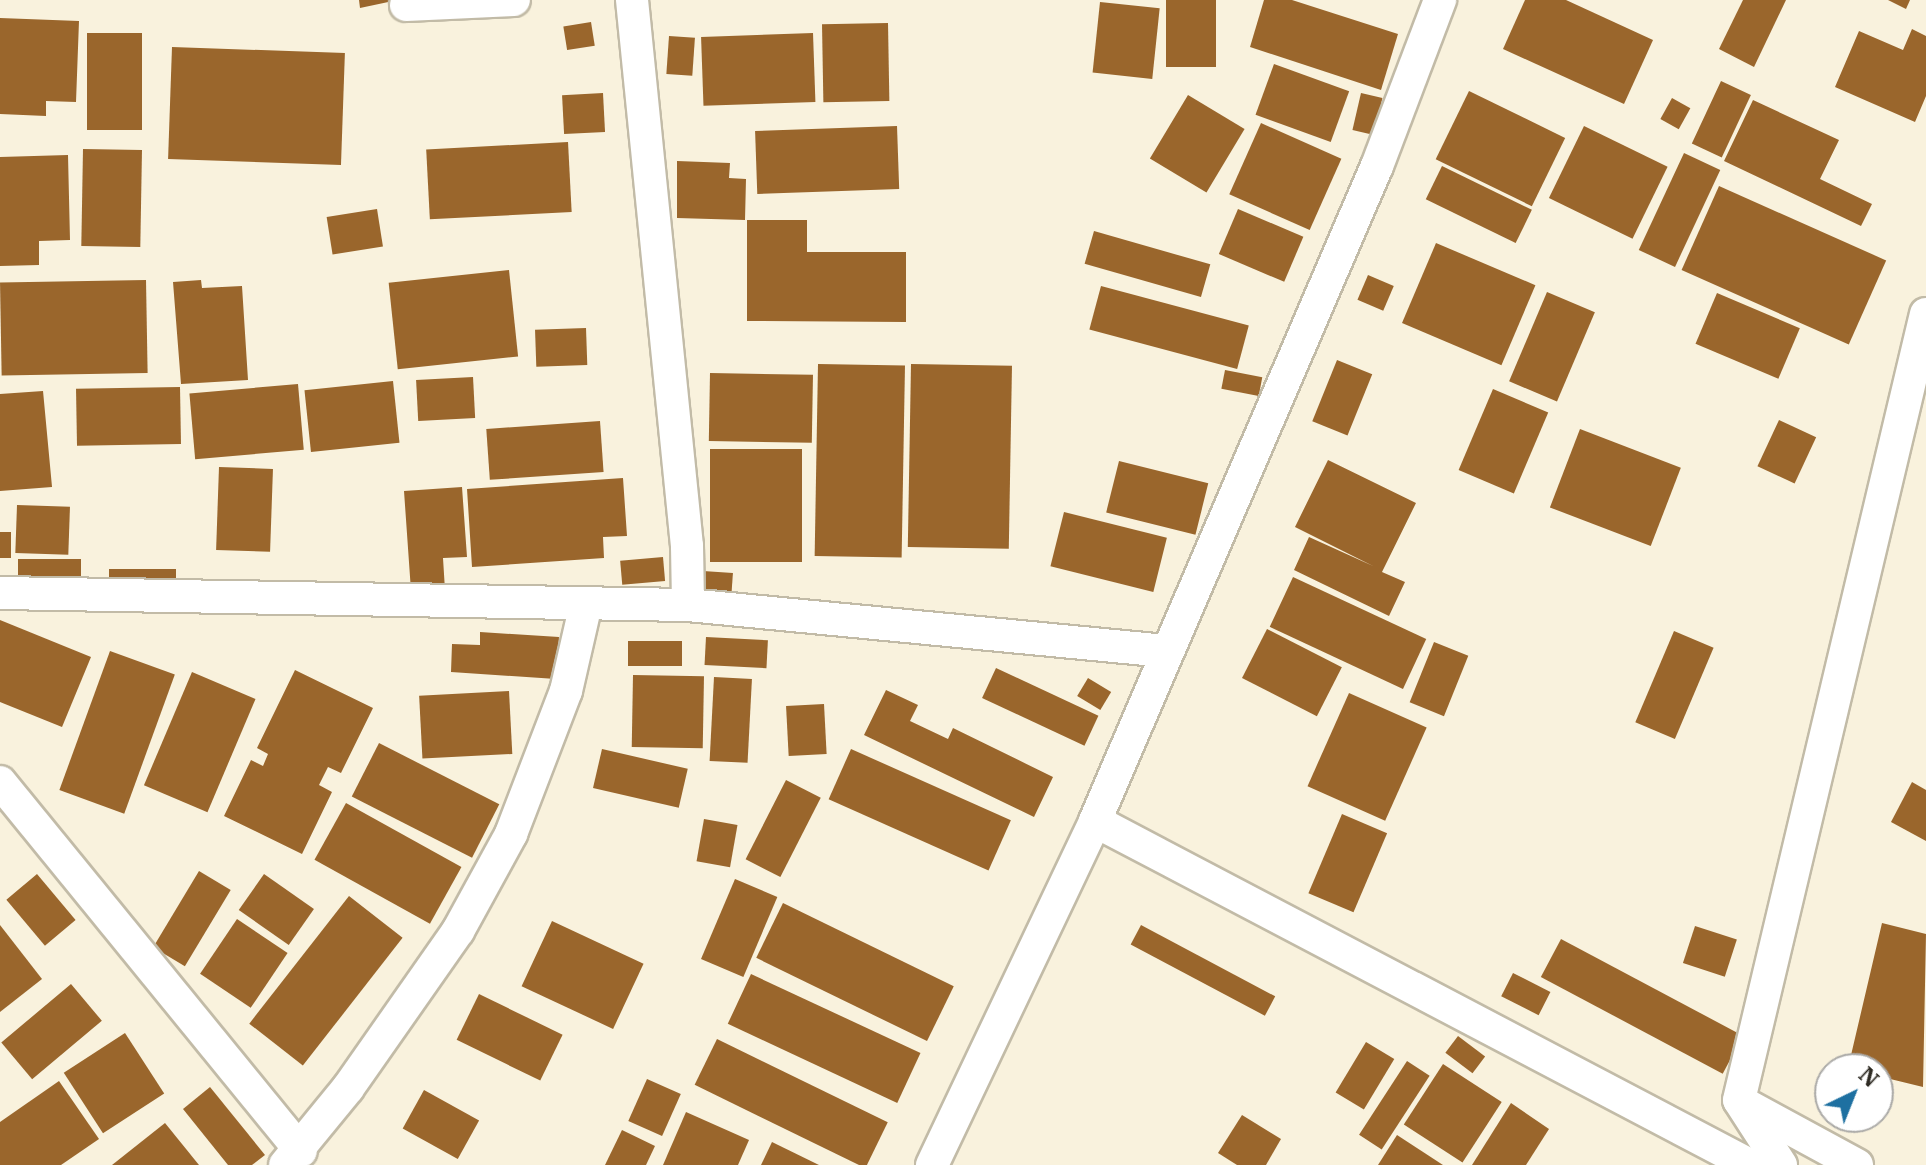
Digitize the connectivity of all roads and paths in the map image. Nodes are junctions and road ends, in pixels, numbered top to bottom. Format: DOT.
graph roads {
  1 [pos="514,0"];
  2 [pos="632,0"];
  3 [pos="1440,0"];
  4 [pos="406,5"];
  5 [pos="1926,314"];
  6 [pos="0,593"];
  7 [pos="586,604"];
  8 [pos="688,605"];
  9 [pos="1167,651"];
  10 [pos="0,782"];
  11 [pos="1095,821"];
  12 [pos="1739,1100"];
  13 [pos="293,1158"];
  14 [pos="932,1165"];
  15 [pos="1750,1165"];
  16 [pos="1781,1165"];
  17 [pos="1857,1165"];
  1 -- 4 [label="street"];
  2 -- 8 [label="street"];
  3 -- 9 [label="street"];
  5 -- 12 [label="street"];
  6 -- 7 [label="street"];
  7 -- 8 [label="street"];
  7 -- 13 [label="street"];
  8 -- 9 [label="street"];
  9 -- 11 [label="street"];
  10 -- 13 [label="street"];
  11 -- 14 [label="street"];
  11 -- 15 [label="street"];
  12 -- 16 [label="street"];
  12 -- 17 [label="street"];
}
